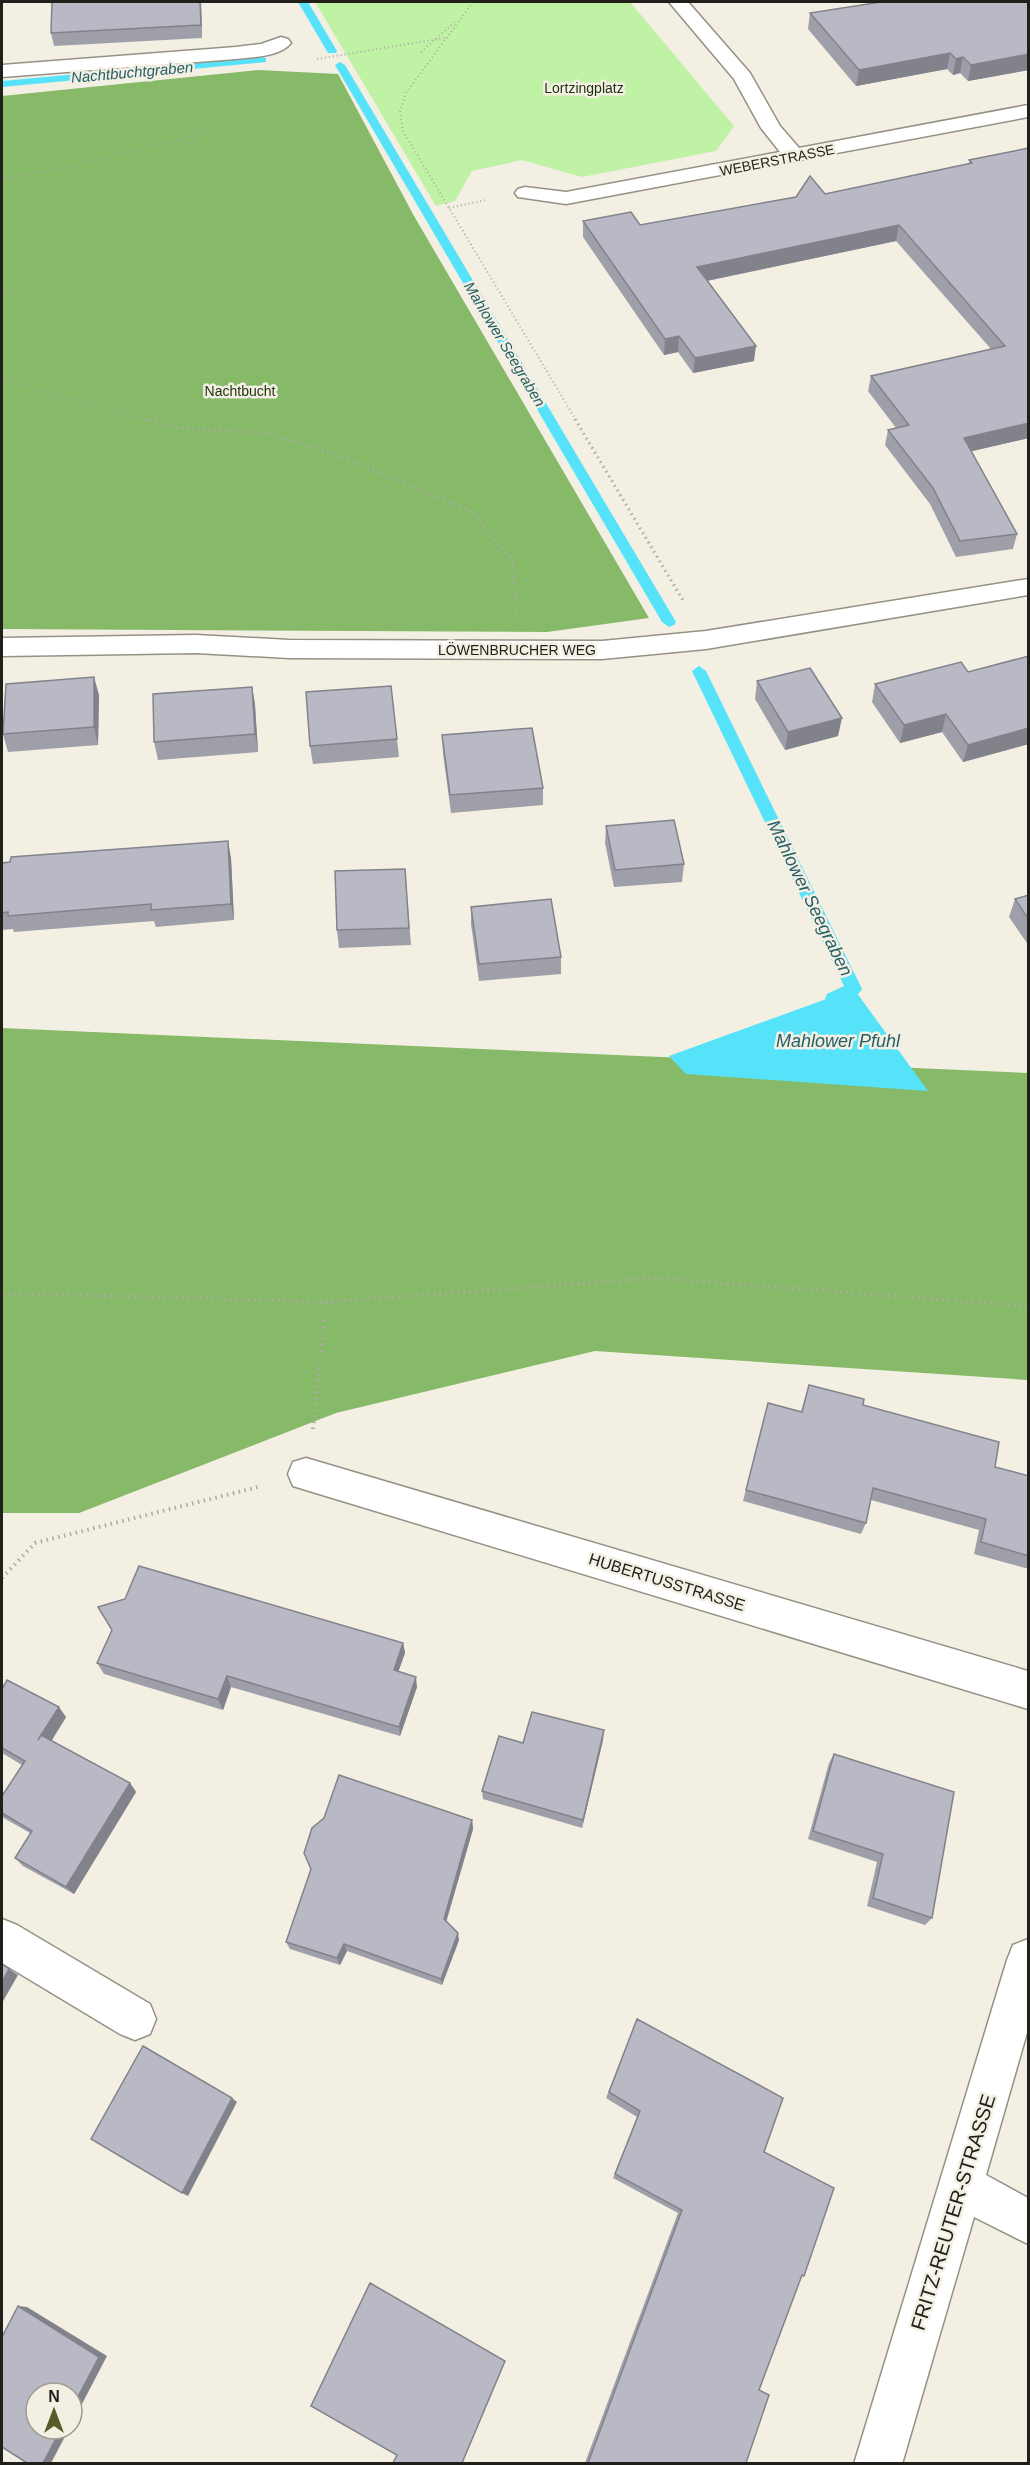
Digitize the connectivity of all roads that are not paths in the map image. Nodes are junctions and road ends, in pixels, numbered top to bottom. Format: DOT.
graph roads {
  1 [pos="678,2"];
  2 [pos="281,43"];
  3 [pos="2,71"];
  4 [pos="1029,111"];
  5 [pos="795,156"];
  6 [pos="525,193"];
  7 [pos="1029,587"];
  8 [pos="2,647"];
  9 [pos="306,1474"];
  10 [pos="1029,1690"];
  11 [pos="2,1940"];
  12 [pos="1029,1960"];
  13 [pos="135,2019"];
  14 [pos="961,2186"];
  15 [pos="1029,2222"];
  16 [pos="878,2463"];
  1 -- 5 [label="street"];
  2 -- 3 [label="street"];
  4 -- 5 [label="street, WEBERSTRASSE"];
  5 -- 6 [label="street, WEBERSTRASSE"];
  7 -- 8 [label="street, LÖWENBRUCHER WEG"];
  9 -- 10 [label="street, HUBERTUSSTRASSE"];
  11 -- 13 [label="street"];
  12 -- 14 [label="street, FRITZ-REUTER-STRASSE"];
  14 -- 15 [label="street"];
  14 -- 16 [label="street, FRITZ-REUTER-STRASSE"];
}
